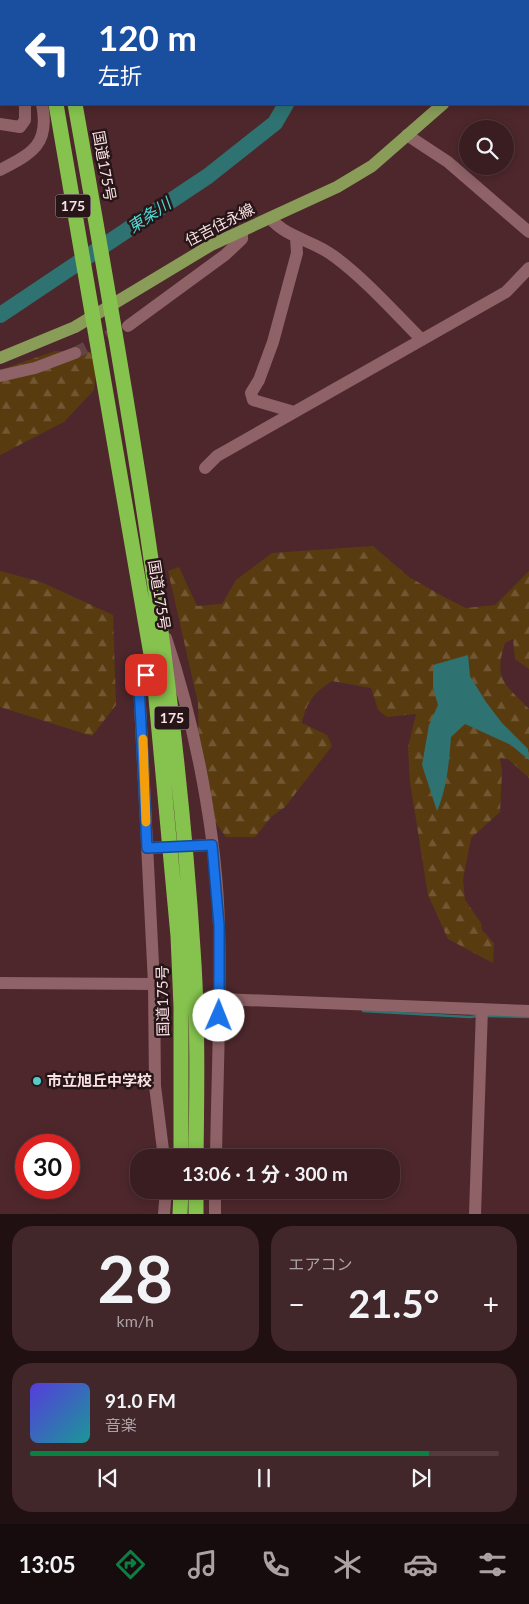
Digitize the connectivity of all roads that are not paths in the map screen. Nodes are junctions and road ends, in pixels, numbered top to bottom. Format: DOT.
graph roads {
  1 [pos="25,105"];
  2 [pos="42,105"];
  3 [pos="56,105"];
  4 [pos="442,105"];
  5 [pos="76,110"];
  6 [pos="0,124"];
  7 [pos="407,136"];
  8 [pos="0,170"];
  9 [pos="270,218"];
  10 [pos="242,231"];
  11 [pos="529,232"];
  12 [pos="296,238"];
  13 [pos="529,268"];
  14 [pos="111,306"];
  15 [pos="94,316"];
  16 [pos="128,326"];
  17 [pos="422,340"];
  18 [pos="75,353"];
  19 [pos="0,358"];
  20 [pos="0,376"];
  21 [pos="294,412"];
  22 [pos="205,468"];
  23 [pos="156,609"];
  24 [pos="153,666"];
  25 [pos="208,846"];
  26 [pos="151,849"];
  27 [pos="0,983"];
  28 [pos="154,984"];
  29 [pos="220,999"];
  30 [pos="482,1009"];
  31 [pos="529,1011"];
  32 [pos="163,1149"];
  33 [pos="181,1149"];
  34 [pos="196,1149"];
  35 [pos="216,1149"];
  36 [pos="165,1199"];
  37 [pos="181,1199"];
  38 [pos="196,1199"];
  39 [pos="215,1199"];
  40 [pos="164,1214"];
  41 [pos="180,1214"];
  42 [pos="196,1214"];
  43 [pos="214,1214"];
  44 [pos="475,1214"];
  1 -- 6 [label="street"];
  2 -- 8 [label="street"];
  3 -- 15 [label="highway, 国道175号 / 175"];
  4 -- 7 [label="main road, 住吉住永線"];
  5 -- 14 [label="highway, 国道175号 / 175"];
  7 -- 9 [label="main road, 住吉住永線"];
  7 -- 11 [label="street"];
  9 -- 10 [label="main road, 住吉住永線"];
  9 -- 12 [label="street"];
  10 -- 14 [label="main road, 住吉住永線"];
  10 -- 16 [label="street"];
  12 -- 17 [label="street"];
  12 -- 21 [label="street"];
  13 -- 17 [label="street"];
  14 -- 15 [label="main road, 住吉住永線"];
  14 -- 23 [label="highway, 国道175号 / 175"];
  15 -- 19 [label="main road, 住吉住永線"];
  15 -- 24 [label="highway, 国道175号 / 175"];
  17 -- 21 [label="street"];
  18 -- 20 [label="street"];
  21 -- 22 [label="street"];
  23 -- 25 [label="street"];
  23 -- 34 [label="highway, 国道175号 / 175"];
  24 -- 26 [label="street"];
  24 -- 33 [label="highway, 国道175号 / 175"];
  25 -- 26 [label="street"];
  25 -- 29 [label="street"];
  26 -- 28 [label="street"];
  27 -- 28 [label="street"];
  28 -- 32 [label="street"];
  29 -- 30 [label="street"];
  29 -- 35 [label="street"];
  30 -- 31 [label="street"];
  30 -- 44 [label="street"];
  36 -- 40 [label="street"];
  37 -- 41 [label="highway"];
  38 -- 42 [label="highway"];
  39 -- 43 [label="street"];
}
